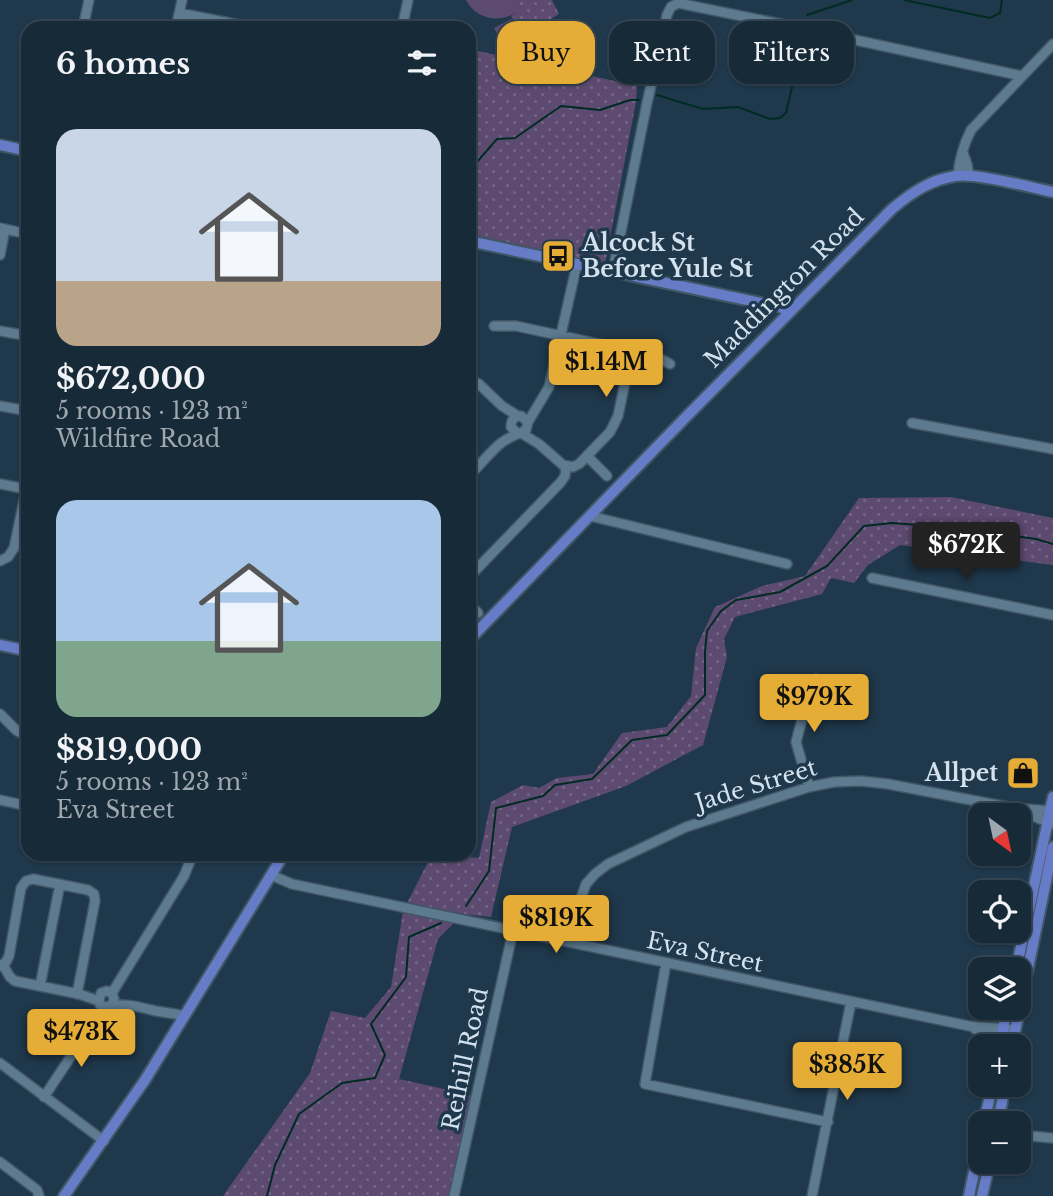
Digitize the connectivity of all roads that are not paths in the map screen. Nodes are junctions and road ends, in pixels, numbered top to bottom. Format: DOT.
graph roads {
  1 [pos="89,0"];
  2 [pos="182,0"];
  3 [pos="408,0"];
  4 [pos="179,13"];
  5 [pos="84,21"];
  6 [pos="177,21"];
  7 [pos="220,21"];
  8 [pos="404,21"];
  9 [pos="1053,44"];
  10 [pos="1022,76"];
  11 [pos="0,145"];
  12 [pos="21,150"];
  13 [pos="963,176"];
  14 [pos="1053,192"];
  15 [pos="3,229"];
  16 [pos="21,233"];
  17 [pos="476,242"];
  18 [pos="0,255"];
  19 [pos="577,264"];
  20 [pos="613,271"];
  21 [pos="786,315"];
  22 [pos="494,326"];
  23 [pos="0,331"];
  24 [pos="21,335"];
  25 [pos="561,336"];
  26 [pos="628,357"];
  27 [pos="670,364"];
  28 [pos="476,383"];
  29 [pos="0,406"];
  30 [pos="502,407"];
  31 [pos="21,410"];
  32 [pos="524,419"];
  33 [pos="912,423"];
  34 [pos="515,429"];
  35 [pos="539,444"];
  36 [pos="1053,449"];
  37 [pos="587,456"];
  38 [pos="566,467"];
  39 [pos="476,468"];
  40 [pos="607,476"];
  41 [pos="0,484"];
  42 [pos="21,485"];
  43 [pos="21,514"];
  44 [pos="590,516"];
  45 [pos="0,561"];
  46 [pos="787,564"];
  47 [pos="476,569"];
  48 [pos="872,578"];
  49 [pos="1053,615"];
  50 [pos="476,633"];
  51 [pos="0,645"];
  52 [pos="21,650"];
  53 [pos="816,679"];
  54 [pos="0,714"];
  55 [pos="21,733"];
  56 [pos="809,787"];
  57 [pos="1053,797"];
  58 [pos="0,800"];
  59 [pos="988,803"];
  60 [pos="21,804"];
  61 [pos="1031,809"];
  62 [pos="1052,811"];
  63 [pos="1031,816"];
  64 [pos="1050,824"];
  65 [pos="1053,847"];
  66 [pos="189,861"];
  67 [pos="280,861"];
  68 [pos="271,875"];
  69 [pos="60,884"];
  70 [pos="1045,884"];
  71 [pos="1032,895"];
  72 [pos="513,931"];
  73 [pos="569,943"];
  74 [pos="1019,957"];
  75 [pos="666,964"];
  76 [pos="1,966"];
  77 [pos="40,986"];
  78 [pos="78,994"];
  79 [pos="107,999"];
  80 [pos="851,1002"];
  81 [pos="181,1020"];
  82 [pos="1005,1020"];
  83 [pos="969,1026"];
  84 [pos="1003,1028"];
  85 [pos="1015,1030"];
  86 [pos="984,1034"];
  87 [pos="1002,1034"];
  88 [pos="1014,1034"];
  89 [pos="2,1067"];
  90 [pos="44,1097"];
  91 [pos="828,1122"];
  92 [pos="1031,1136"];
  93 [pos="1053,1138"];
  94 [pos="104,1141"];
  95 [pos="0,1162"];
  96 [pos="974,1174"];
  97 [pos="987,1174"];
  98 [pos="39,1196"];
  99 [pos="64,1196"];
  100 [pos="454,1196"];
  101 [pos="812,1196"];
  102 [pos="969,1196"];
  103 [pos="982,1196"];
  1 -- 5 [label="street"];
  2 -- 4 [label="street"];
  3 -- 8 [label="street"];
  4 -- 6 [label="street"];
  4 -- 7 [label="street"];
  9 -- 10 [label="street"];
  10 -- 13 [label="street"];
  10 -- 20 [label="street"];
  11 -- 12 [label="main road"];
  13 -- 14 [label="main road, Maddington Road"];
  13 -- 21 [label="main road, Maddington Road"];
  15 -- 16 [label="street"];
  15 -- 18 [label="street"];
  17 -- 19 [label="main road"];
  19 -- 20 [label="main road"];
  19 -- 25 [label="street"];
  20 -- 21 [label="main road"];
  21 -- 44 [label="main road, Maddington Road"];
  22 -- 25 [label="street"];
  23 -- 24 [label="street"];
  25 -- 26 [label="street"];
  25 -- 32 [label="street"];
  26 -- 27 [label="street"];
  26 -- 37 [label="street"];
  28 -- 30 [label="street"];
  29 -- 31 [label="street"];
  30 -- 32 [label="street"];
  30 -- 34 [label="street"];
  32 -- 34 [label="street"];
  32 -- 34 [label="street"];
  32 -- 35 [label="street"];
  33 -- 36 [label="street"];
  34 -- 35 [label="street"];
  34 -- 39 [label="street"];
  35 -- 38 [label="street"];
  37 -- 38 [label="street"];
  37 -- 40 [label="street"];
  38 -- 47 [label="street"];
  41 -- 42 [label="street"];
  43 -- 45 [label="street"];
  44 -- 46 [label="street"];
  44 -- 50 [label="main road, Maddington Road"];
  48 -- 49 [label="street"];
  51 -- 52 [label="main road"];
  53 -- 56 [label="street"];
  54 -- 55 [label="street"];
  56 -- 59 [label="street, Jade Street"];
  56 -- 73 [label="street, Jade Street"];
  57 -- 62 [label="main road"];
  58 -- 60 [label="street"];
  61 -- 62 [label="street, Jade Street"];
  62 -- 64 [label="main road"];
  63 -- 64 [label="street, Jade Street"];
  64 -- 71 [label="main road"];
  65 -- 70 [label="main road"];
  66 -- 79 [label="street"];
  67 -- 68 [label="main road"];
  68 -- 72 [label="street, Eva Street"];
  68 -- 81 [label="main road"];
  69 -- 76 [label="street"];
  69 -- 77 [label="street"];
  69 -- 78 [label="street"];
  70 -- 71 [label="main road"];
  70 -- 85 [label="main road"];
  71 -- 74 [label="main road"];
  72 -- 73 [label="street, Eva Street"];
  72 -- 100 [label="street, Reihill Road"];
  73 -- 75 [label="street, Eva Street"];
  75 -- 80 [label="street, Eva Street"];
  75 -- 91 [label="street"];
  76 -- 77 [label="street"];
  77 -- 78 [label="street"];
  78 -- 79 [label="street"];
  79 -- 81 [label="street"];
  79 -- 90 [label="street"];
  80 -- 83 [label="street, Eva Street"];
  80 -- 91 [label="street"];
  81 -- 94 [label="main road"];
  82 -- 84 [label="main road"];
  83 -- 84 [label="street, Eva Street"];
  83 -- 86 [label="street, Eva Street"];
  84 -- 85 [label="street, Eva Street"];
  84 -- 87 [label="main road"];
  85 -- 88 [label="main road"];
  89 -- 90 [label="street"];
  90 -- 94 [label="street"];
  91 -- 101 [label="street"];
  92 -- 93 [label="street"];
  94 -- 99 [label="main road"];
  95 -- 98 [label="street"];
  96 -- 102 [label="main road"];
  97 -- 103 [label="main road"];
}
